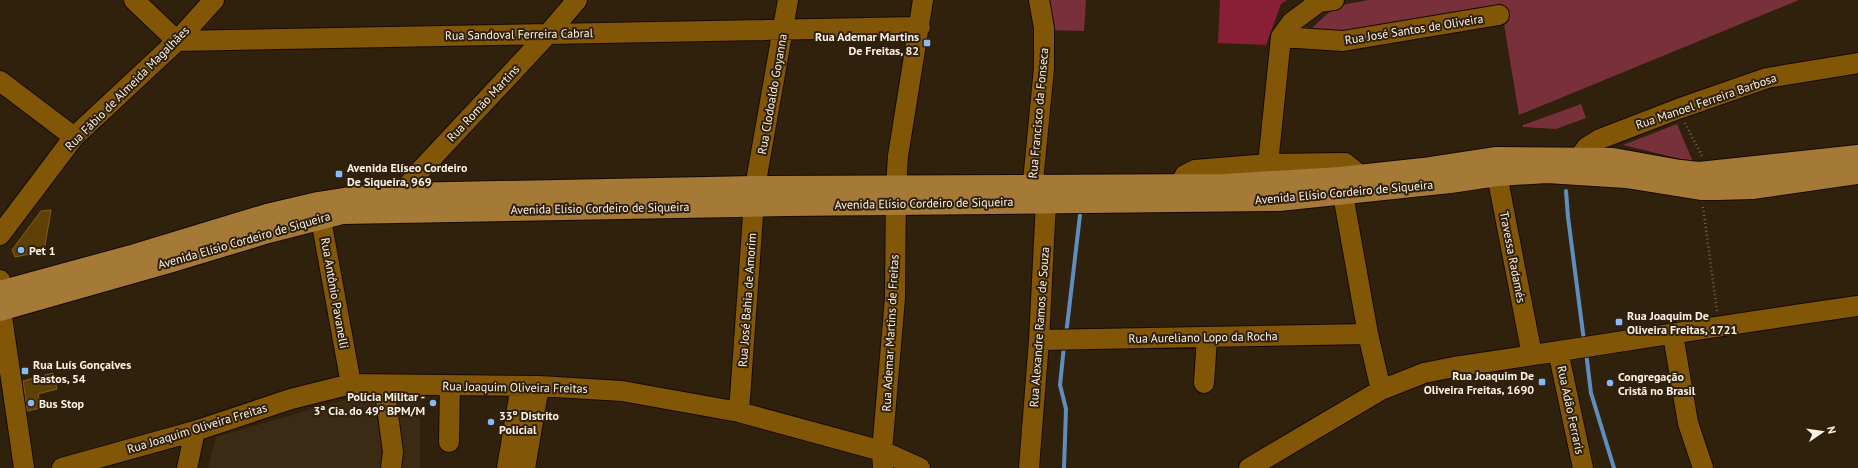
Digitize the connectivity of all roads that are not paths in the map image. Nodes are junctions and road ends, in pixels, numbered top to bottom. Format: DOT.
graph roads {
  1 [pos="134,0"];
  2 [pos="214,0"];
  3 [pos="577,0"];
  4 [pos="788,0"];
  5 [pos="923,0"];
  6 [pos="1039,0"];
  7 [pos="1334,0"];
  8 [pos="1499,15"];
  9 [pos="920,27"];
  10 [pos="783,30"];
  11 [pos="548,34"];
  12 [pos="1281,38"];
  13 [pos="176,40"];
  14 [pos="1858,63"];
  15 [pos="0,81"];
  16 [pos="74,137"];
  17 [pos="1858,156"];
  18 [pos="1268,164"];
  19 [pos="1496,166"];
  20 [pos="1576,166"];
  21 [pos="1858,173"];
  22 [pos="1705,181"];
  23 [pos="1348,182"];
  24 [pos="1180,185"];
  25 [pos="1039,194"];
  26 [pos="896,195"];
  27 [pos="754,196"];
  28 [pos="402,202"];
  29 [pos="320,210"];
  30 [pos="0,235"];
  31 [pos="0,298"];
  32 [pos="1858,306"];
  33 [pos="1368,334"];
  34 [pos="1673,335"];
  35 [pos="1207,337"];
  36 [pos="1045,340"];
  37 [pos="1566,350"];
  38 [pos="1532,355"];
  39 [pos="1204,382"];
  40 [pos="351,384"];
  41 [pos="384,385"];
  42 [pos="450,385"];
  43 [pos="530,386"];
  44 [pos="1381,390"];
  45 [pos="739,412"];
  46 [pos="195,431"];
  47 [pos="449,442"];
  48 [pos="883,460"];
  49 [pos="24,468"];
  50 [pos="62,468"];
  51 [pos="187,468"];
  52 [pos="391,468"];
  53 [pos="507,468"];
  54 [pos="525,468"];
  55 [pos="920,468"];
  56 [pos="1029,468"];
  57 [pos="1249,468"];
  58 [pos="1583,468"];
  59 [pos="1703,468"];
  1 -- 13 [label="street"];
  2 -- 13 [label="street, Rua Fábio de Almeida Magalhães"];
  3 -- 11 [label="street, Rua Romão Martins"];
  4 -- 10 [label="street, Rua Clodoaldo Goyanna"];
  5 -- 9 [label="street, Rua Ademar Martins de Freitas"];
  6 -- 25 [label="street, Rua Francisco da Fonseca"];
  7 -- 12 [label="street"];
  8 -- 12 [label="street, Rua José Santos de Oliveira"];
  9 -- 10 [label="street, Rua Sandoval Ferreira Cabral"];
  9 -- 26 [label="street, Rua Ademar Martins de Freitas"];
  10 -- 11 [label="street, Rua Sandoval Ferreira Cabral"];
  10 -- 27 [label="street, Rua Clodoaldo Goyanna"];
  11 -- 13 [label="street, Rua Sandoval Ferreira Cabral"];
  11 -- 28 [label="street, Rua Romão Martins"];
  12 -- 18 [label="street"];
  13 -- 16 [label="street, Rua Fábio de Almeida Magalhães"];
  14 -- 20 [label="street, Rua Manoel Ferreira Barbosa"];
  15 -- 16 [label="street"];
  16 -- 30 [label="street, Rua Fábio de Almeida Magalhães"];
  17 -- 22 [label="main road, Avenida Elísio Cordeiro de Siqueira"];
  18 -- 23 [label="street"];
  18 -- 24 [label="street"];
  19 -- 20 [label="main road, Avenida Elísio Cordeiro de Siqueira"];
  19 -- 23 [label="main road, Avenida Elísio Cordeiro de Siqueira"];
  19 -- 38 [label="street, Travessa Radamés"];
  20 -- 22 [label="main road, Avenida Elísio Cordeiro de Siqueira"];
  21 -- 22 [label="main road, Avenida Elísio Cordeiro de Siqueira"];
  23 -- 24 [label="main road, Avenida Elísio Cordeiro de Siqueira"];
  23 -- 25 [label="main road, Avenida Elísio Cordeiro de Siqueira"];
  23 -- 33 [label="street"];
  24 -- 25 [label="main road, Avenida Elísio Cordeiro de Siqueira"];
  25 -- 26 [label="main road, Avenida Elísio Cordeiro de Siqueira"];
  25 -- 36 [label="street, Rua Alexandre Ramos de Souza"];
  26 -- 27 [label="main road, Avenida Elísio Cordeiro de Siqueira"];
  26 -- 48 [label="street, Rua Ademar Martins de Freitas"];
  27 -- 28 [label="main road, Avenida Elísio Cordeiro de Siqueira"];
  27 -- 45 [label="street, Rua José Bahia de Amorim"];
  28 -- 29 [label="main road, Avenida Elísio Cordeiro de Siqueira"];
  29 -- 31 [label="main road, Avenida Elísio Cordeiro de Siqueira"];
  29 -- 40 [label="street, Rua Antônio Pavanelli"];
  31 -- 49 [label="street"];
  32 -- 34 [label="street"];
  33 -- 35 [label="street, Rua Aureliano Lopo da Rocha"];
  33 -- 44 [label="street"];
  34 -- 37 [label="street"];
  34 -- 59 [label="street"];
  35 -- 36 [label="street, Rua Aureliano Lopo da Rocha"];
  35 -- 39 [label="street"];
  36 -- 56 [label="street, Rua Alexandre Ramos de Souza"];
  37 -- 38 [label="street"];
  37 -- 58 [label="street, Rua Adão Ferraris"];
  38 -- 44 [label="street"];
  40 -- 41 [label="street, Rua Joaquim Oliveira Freitas"];
  40 -- 46 [label="street, Rua Joaquim Oliveira Freitas"];
  41 -- 42 [label="street, Rua Joaquim Oliveira Freitas"];
  41 -- 52 [label="street"];
  42 -- 43 [label="street, Rua Joaquim Oliveira Freitas"];
  42 -- 47 [label="street"];
  43 -- 45 [label="street, Rua Joaquim Oliveira Freitas"];
  43 -- 53 [label="street"];
  43 -- 54 [label="street"];
  44 -- 57 [label="street"];
  45 -- 48 [label="street, Rua Joaquim Oliveira Freitas"];
  46 -- 50 [label="street, Rua Joaquim Oliveira Freitas"];
  46 -- 51 [label="street"];
  48 -- 55 [label="street, Rua Joaquim Oliveira Freitas"];
}
